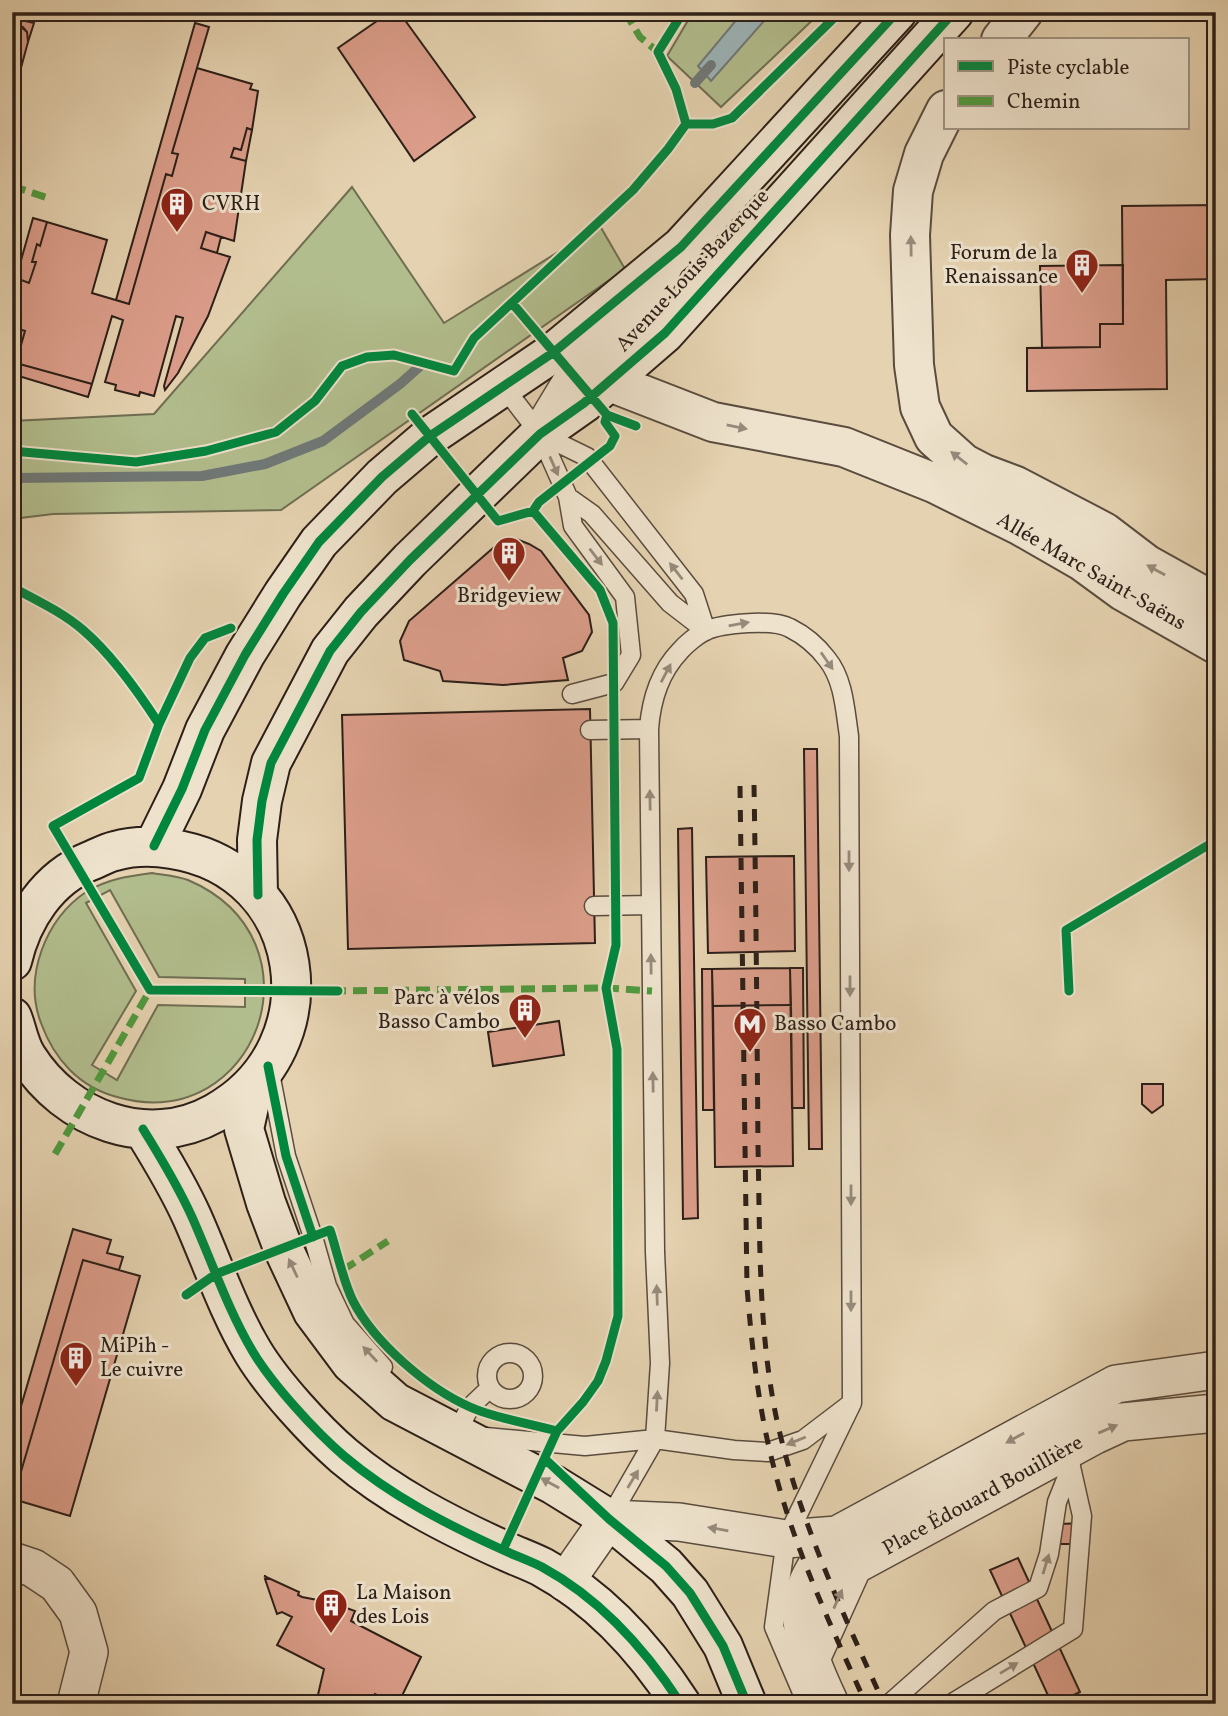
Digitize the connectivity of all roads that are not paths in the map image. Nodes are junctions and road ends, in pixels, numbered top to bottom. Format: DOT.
graph roads {
  1 [pos="897,12"];
  2 [pos="954,12"];
  3 [pos="1023,12"];
  4 [pos="1003,38"];
  5 [pos="944,114"];
  6 [pos="667,259"];
  7 [pos="610,382"];
  8 [pos="503,386"];
  9 [pos="540,434"];
  10 [pos="568,497"];
  11 [pos="1216,603"];
  12 [pos="706,631"];
  13 [pos="1216,644"];
  14 [pos="572,694"];
  15 [pos="649,729"];
  16 [pos="590,730"];
  17 [pos="154,846"];
  18 [pos="258,895"];
  19 [pos="651,905"];
  20 [pos="594,906"];
  21 [pos="24,909"];
  22 [pos="12,961"];
  23 [pos="12,1017"];
  24 [pos="19,1052"];
  25 [pos="261,1075"];
  26 [pos="143,1129"];
  27 [pos="1216,1370"];
  28 [pos="490,1388"];
  29 [pos="852,1403"];
  30 [pos="1216,1413"];
  31 [pos="456,1434"];
  32 [pos="655,1439"];
  33 [pos="1070,1458"];
  34 [pos="609,1519"];
  35 [pos="836,1535"];
  36 [pos="786,1539"];
  37 [pos="12,1561"];
  38 [pos="565,1582"];
  39 [pos="810,1661"];
  40 [pos="76,1704"];
  41 [pos="681,1704"];
  42 [pos="747,1704"];
  43 [pos="807,1704"];
  44 [pos="830,1704"];
  45 [pos="889,1704"];
  46 [pos="951,1704"];
  1 -- 6 [label="main road, Avenue Louis Bazerque"];
  2 -- 7 [label="main road, Avenue Louis Bazerque"];
  3 -- 4 [label="main road"];
  11 -- 5 [label="main road, Allée Marc Saint-Saëns, one-way"];
  6 -- 8 [label="main road, Avenue Louis Bazerque"];
  6 -- 9 [label="street"];
  7 -- 9 [label="main road, Avenue Louis Bazerque"];
  7 -- 13 [label="main road, Allée Marc Saint-Saëns, one-way"];
  8 -- 9 [label="lane"];
  8 -- 17 [label="main road, Avenue Louis Bazerque"];
  9 -- 10 [label="lane, one-way"];
  12 -- 9 [label="lane, one-way"];
  9 -- 18 [label="main road, Avenue Louis Bazerque"];
  10 -- 12 [label="lane"];
  10 -- 14 [label="lane, one-way"];
  15 -- 12 [label="lane, one-way"];
  12 -- 29 [label="lane, one-way"];
  15 -- 16 [label="lane"];
  19 -- 15 [label="lane, one-way"];
  17 -- 18 [label="main road"];
  17 -- 21 [label="main road"];
  18 -- 25 [label="main road"];
  19 -- 20 [label="lane"];
  32 -- 19 [label="lane, one-way"];
  21 -- 22 [label="main road"];
  23 -- 24 [label="main road"];
  24 -- 26 [label="main road"];
  25 -- 26 [label="main road"];
  31 -- 25 [label="main road, one-way"];
  26 -- 38 [label="main road"];
  27 -- 35 [label="street, Place Édouard Bouillière, one-way"];
  28 -- 31 [label="lane"];
  29 -- 32 [label="lane, one-way"];
  29 -- 36 [label="lane"];
  33 -- 30 [label="street, Place Édouard Bouillière, one-way"];
  31 -- 32 [label="lane"];
  34 -- 31 [label="main road, one-way"];
  34 -- 32 [label="lane, one-way"];
  39 -- 33 [label="street, Place Édouard Bouillière, one-way"];
  45 -- 33 [label="lane, one-way"];
  46 -- 33 [label="lane, one-way"];
  36 -- 34 [label="street, Place Édouard Bouillière, one-way"];
  34 -- 38 [label="street"];
  34 -- 42 [label="main road"];
  35 -- 36 [label="street, Place Édouard Bouillière"];
  35 -- 39 [label="street"];
  36 -- 43 [label="lane"];
  37 -- 40 [label="street"];
  38 -- 41 [label="main road"];
  39 -- 44 [label="street"];
}
